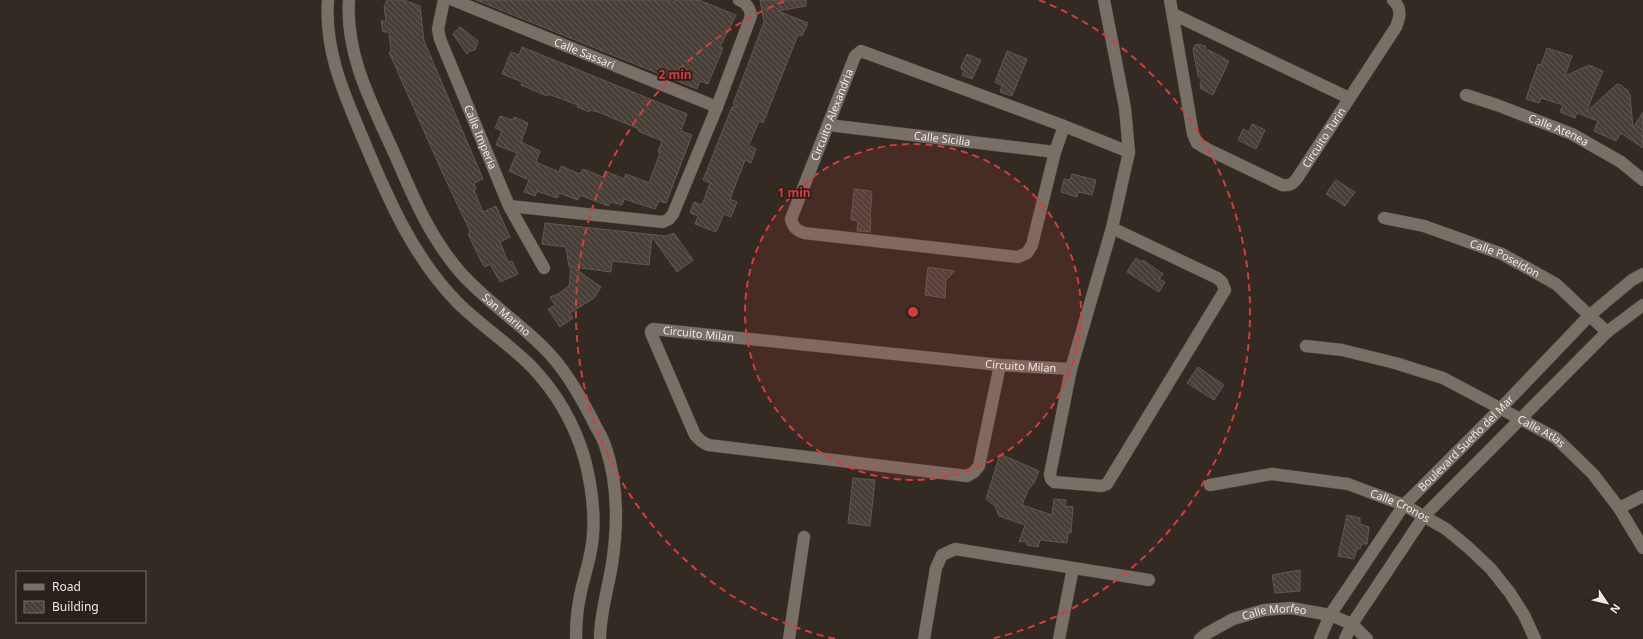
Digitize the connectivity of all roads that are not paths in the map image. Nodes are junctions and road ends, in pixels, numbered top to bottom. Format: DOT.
graph roads {
  1 [pos="328,0"];
  2 [pos="349,0"];
  3 [pos="444,0"];
  4 [pos="453,0"];
  5 [pos="739,0"];
  6 [pos="1104,0"];
  7 [pos="1170,0"];
  8 [pos="1394,0"];
  9 [pos="1173,14"];
  10 [pos="362,80"];
  11 [pos="341,86"];
  12 [pos="1466,95"];
  13 [pos="1348,98"];
  14 [pos="717,107"];
  15 [pos="828,125"];
  16 [pos="1064,126"];
  17 [pos="1055,152"];
  18 [pos="1129,152"];
  19 [pos="1643,180"];
  20 [pos="509,206"];
  21 [pos="1384,218"];
  22 [pos="1112,228"];
  23 [pos="544,268"];
  24 [pos="1643,274"];
  25 [pos="1643,305"];
  26 [pos="1590,315"];
  27 [pos="1607,332"];
  28 [pos="1306,346"];
  29 [pos="1000,365"];
  30 [pos="1071,369"];
  31 [pos="1501,408"];
  32 [pos="1521,419"];
  33 [pos="1210,485"];
  34 [pos="1643,496"];
  35 [pos="1404,505"];
  36 [pos="1619,508"];
  37 [pos="1424,516"];
  38 [pos="804,537"];
  39 [pos="1643,548"];
  40 [pos="1073,568"];
  41 [pos="1149,580"];
  42 [pos="1330,615"];
  43 [pos="1352,624"];
  44 [pos="576,639"];
  45 [pos="600,639"];
  46 [pos="789,639"];
  47 [pos="924,639"];
  48 [pos="1059,639"];
  49 [pos="1200,639"];
  50 [pos="1320,639"];
  51 [pos="1345,639"];
  52 [pos="1367,639"];
  53 [pos="1534,639"];
  1 -- 11 [label="street, San Marino"];
  2 -- 10 [label="street, San Marino"];
  3 -- 20 [label="street, Calle Imperia"];
  4 -- 14 [label="street, Calle Sassari"];
  5 -- 14 [label="street"];
  6 -- 18 [label="street"];
  7 -- 9 [label="street"];
  8 -- 13 [label="street, Circuito Turin"];
  9 -- 13 [label="street"];
  9 -- 13 [label="street, Circuito Turin"];
  10 -- 11 [label="street"];
  10 -- 45 [label="street, San Marino"];
  11 -- 44 [label="street, San Marino"];
  12 -- 19 [label="street, Calle Atenea"];
  14 -- 20 [label="street"];
  15 -- 16 [label="street, Circuito Alexandria"];
  15 -- 17 [label="street, Calle Sicilia"];
  15 -- 17 [label="street, Circuito Alexandria"];
  16 -- 17 [label="street"];
  16 -- 18 [label="street, Circuito Alexandria"];
  18 -- 22 [label="street"];
  20 -- 23 [label="street, Calle Imperia"];
  21 -- 26 [label="street, Calle Poseidon"];
  22 -- 30 [label="street"];
  22 -- 30 [label="street"];
  24 -- 26 [label="street, Boulevard Sueño del Mar"];
  25 -- 27 [label="street, Boulevard Sueño del Mar"];
  26 -- 27 [label="street, Calle Poseidon"];
  26 -- 31 [label="street, Boulevard Sueño del Mar"];
  27 -- 32 [label="street, Boulevard Sueño del Mar"];
  28 -- 31 [label="street, Calle Atlas"];
  29 -- 29 [label="street, Circuito Milan"];
  29 -- 30 [label="street, Circuito Milan"];
  31 -- 32 [label="street, Calle Atlas"];
  31 -- 35 [label="street, Boulevard Sueño del Mar"];
  32 -- 36 [label="street, Calle Atlas"];
  32 -- 37 [label="street, Boulevard Sueño del Mar"];
  33 -- 35 [label="street, Calle Cronos"];
  34 -- 36 [label="street"];
  35 -- 37 [label="street, Calle Cronos"];
  35 -- 42 [label="street, Boulevard Sueño del Mar"];
  36 -- 39 [label="street, Calle Atlas"];
  37 -- 43 [label="street, Boulevard Sueño del Mar"];
  37 -- 53 [label="street, Calle Cronos"];
  38 -- 46 [label="street"];
  40 -- 41 [label="street"];
  40 -- 47 [label="street"];
  40 -- 48 [label="street"];
  42 -- 43 [label="street, Calle Morfeo"];
  42 -- 49 [label="street, Calle Morfeo"];
  42 -- 50 [label="street, Boulevard Sueño del Mar"];
  43 -- 51 [label="street, Boulevard Sueño del Mar"];
  43 -- 52 [label="street"];
}
